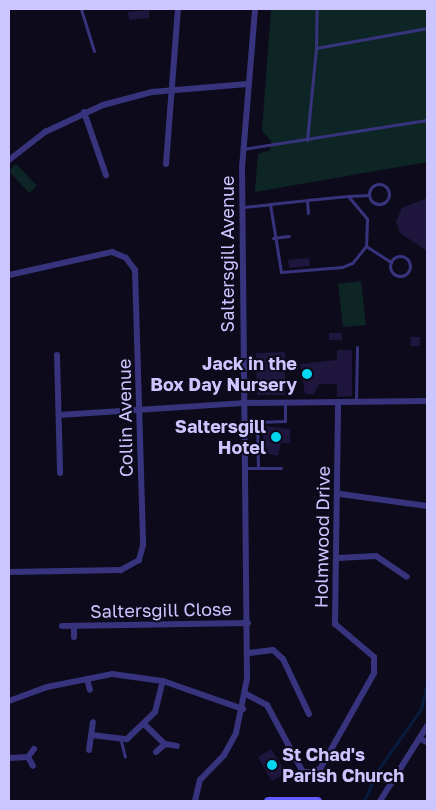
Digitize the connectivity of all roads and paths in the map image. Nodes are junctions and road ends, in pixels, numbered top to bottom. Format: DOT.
graph roads {
  1 [pos="81,9"];
  2 [pos="178,9"];
  3 [pos="255,9"];
  4 [pos="317,9"];
  5 [pos="427,28"];
  6 [pos="316,48"];
  7 [pos="94,51"];
  8 [pos="248,84"];
  9 [pos="172,90"];
  10 [pos="84,112"];
  11 [pos="427,120"];
  12 [pos="307,140"];
  13 [pos="243,149"];
  14 [pos="9,160"];
  15 [pos="166,164"];
  16 [pos="106,175"];
  17 [pos="369,195"];
  18 [pos="348,196"];
  19 [pos="307,200"];
  20 [pos="270,204"];
  21 [pos="242,207"];
  22 [pos="308,213"];
  23 [pos="289,236"];
  24 [pos="273,238"];
  25 [pos="366,246"];
  26 [pos="391,262"];
  27 [pos="9,275"];
  28 [pos="357,347"];
  29 [pos="57,355"];
  30 [pos="427,401"];
  31 [pos="243,403"];
  32 [pos="285,404"];
  33 [pos="356,404"];
  34 [pos="338,405"];
  35 [pos="140,412"];
  36 [pos="59,415"];
  37 [pos="244,468"];
  38 [pos="258,468"];
  39 [pos="281,468"];
  40 [pos="60,473"];
  41 [pos="340,494"];
  42 [pos="427,506"];
  43 [pos="338,558"];
  44 [pos="9,572"];
  45 [pos="407,577"];
  46 [pos="248,623"];
  47 [pos="62,626"];
  48 [pos="74,626"];
  49 [pos="74,637"];
  50 [pos="249,653"];
  51 [pos="87,679"];
  52 [pos="163,681"];
  53 [pos="90,690"];
  54 [pos="246,694"];
  55 [pos="9,702"];
  56 [pos="243,709"];
  57 [pos="309,714"];
  58 [pos="93,722"];
  59 [pos="145,725"];
  60 [pos="427,726"];
  61 [pos="92,735"];
  62 [pos="420,739"];
  63 [pos="121,742"];
  64 [pos="427,742"];
  65 [pos="165,744"];
  66 [pos="176,746"];
  67 [pos="34,749"];
  68 [pos="89,750"];
  69 [pos="156,752"];
  70 [pos="28,756"];
  71 [pos="125,757"];
  72 [pos="9,758"];
  73 [pos="33,766"];
  74 [pos="195,801"];
  75 [pos="268,801"];
  76 [pos="317,801"];
  77 [pos="380,801"];
  1 -- 7 [label="lane"];
  2 -- 9 [label="street"];
  3 -- 8 [label="street, Saltersgill Avenue"];
  4 -- 6 [label="lane"];
  5 -- 6 [label="lane"];
  6 -- 12 [label="lane"];
  8 -- 9 [label="street"];
  8 -- 13 [label="street, Saltersgill Avenue"];
  9 -- 10 [label="street"];
  9 -- 15 [label="street"];
  10 -- 14 [label="street"];
  10 -- 16 [label="street"];
  11 -- 12 [label="lane"];
  12 -- 13 [label="lane"];
  13 -- 21 [label="street, Saltersgill Avenue"];
  17 -- 17 [label="lane"];
  17 -- 18 [label="lane"];
  18 -- 19 [label="lane"];
  18 -- 25 [label="lane"];
  19 -- 20 [label="lane"];
  19 -- 22 [label="lane"];
  20 -- 21 [label="lane"];
  20 -- 24 [label="lane"];
  21 -- 31 [label="street, Saltersgill Avenue"];
  23 -- 24 [label="lane"];
  24 -- 25 [label="lane"];
  25 -- 26 [label="lane"];
  26 -- 26 [label="lane"];
  27 -- 35 [label="street, Collin Avenue"];
  28 -- 33 [label="lane"];
  29 -- 36 [label="street"];
  30 -- 33 [label="street"];
  31 -- 32 [label="street"];
  31 -- 35 [label="street"];
  31 -- 37 [label="street, Saltersgill Avenue"];
  32 -- 34 [label="street"];
  32 -- 38 [label="lane"];
  33 -- 34 [label="street"];
  34 -- 41 [label="street, Holmwood Drive"];
  35 -- 36 [label="street"];
  35 -- 44 [label="street, Collin Avenue"];
  36 -- 40 [label="street"];
  37 -- 38 [label="lane"];
  37 -- 46 [label="street, Saltersgill Avenue"];
  38 -- 39 [label="lane"];
  41 -- 42 [label="street"];
  41 -- 43 [label="street, Holmwood Drive"];
  43 -- 45 [label="street"];
  43 -- 54 [label="street, Holmwood Drive"];
  46 -- 48 [label="street, Saltersgill Close"];
  46 -- 50 [label="street, Saltersgill Avenue"];
  47 -- 48 [label="street, Saltersgill Close"];
  48 -- 49 [label="street, Saltersgill Close"];
  50 -- 54 [label="street, Saltersgill Avenue"];
  50 -- 57 [label="street"];
  51 -- 52 [label="street"];
  51 -- 53 [label="street"];
  51 -- 55 [label="street"];
  52 -- 56 [label="street"];
  52 -- 59 [label="street"];
  54 -- 56 [label="street, Saltersgill Avenue"];
  56 -- 74 [label="street, Saltersgill Avenue"];
  58 -- 61 [label="street"];
  59 -- 63 [label="street"];
  59 -- 65 [label="street"];
  60 -- 62 [label="street"];
  61 -- 63 [label="street"];
  61 -- 68 [label="street"];
  62 -- 64 [label="street"];
  62 -- 77 [label="street"];
  63 -- 71 [label="lane"];
  65 -- 66 [label="street"];
  65 -- 69 [label="street"];
  67 -- 70 [label="street"];
  70 -- 72 [label="street"];
  70 -- 73 [label="street"];
  75 -- 76 [label="street"];
}
